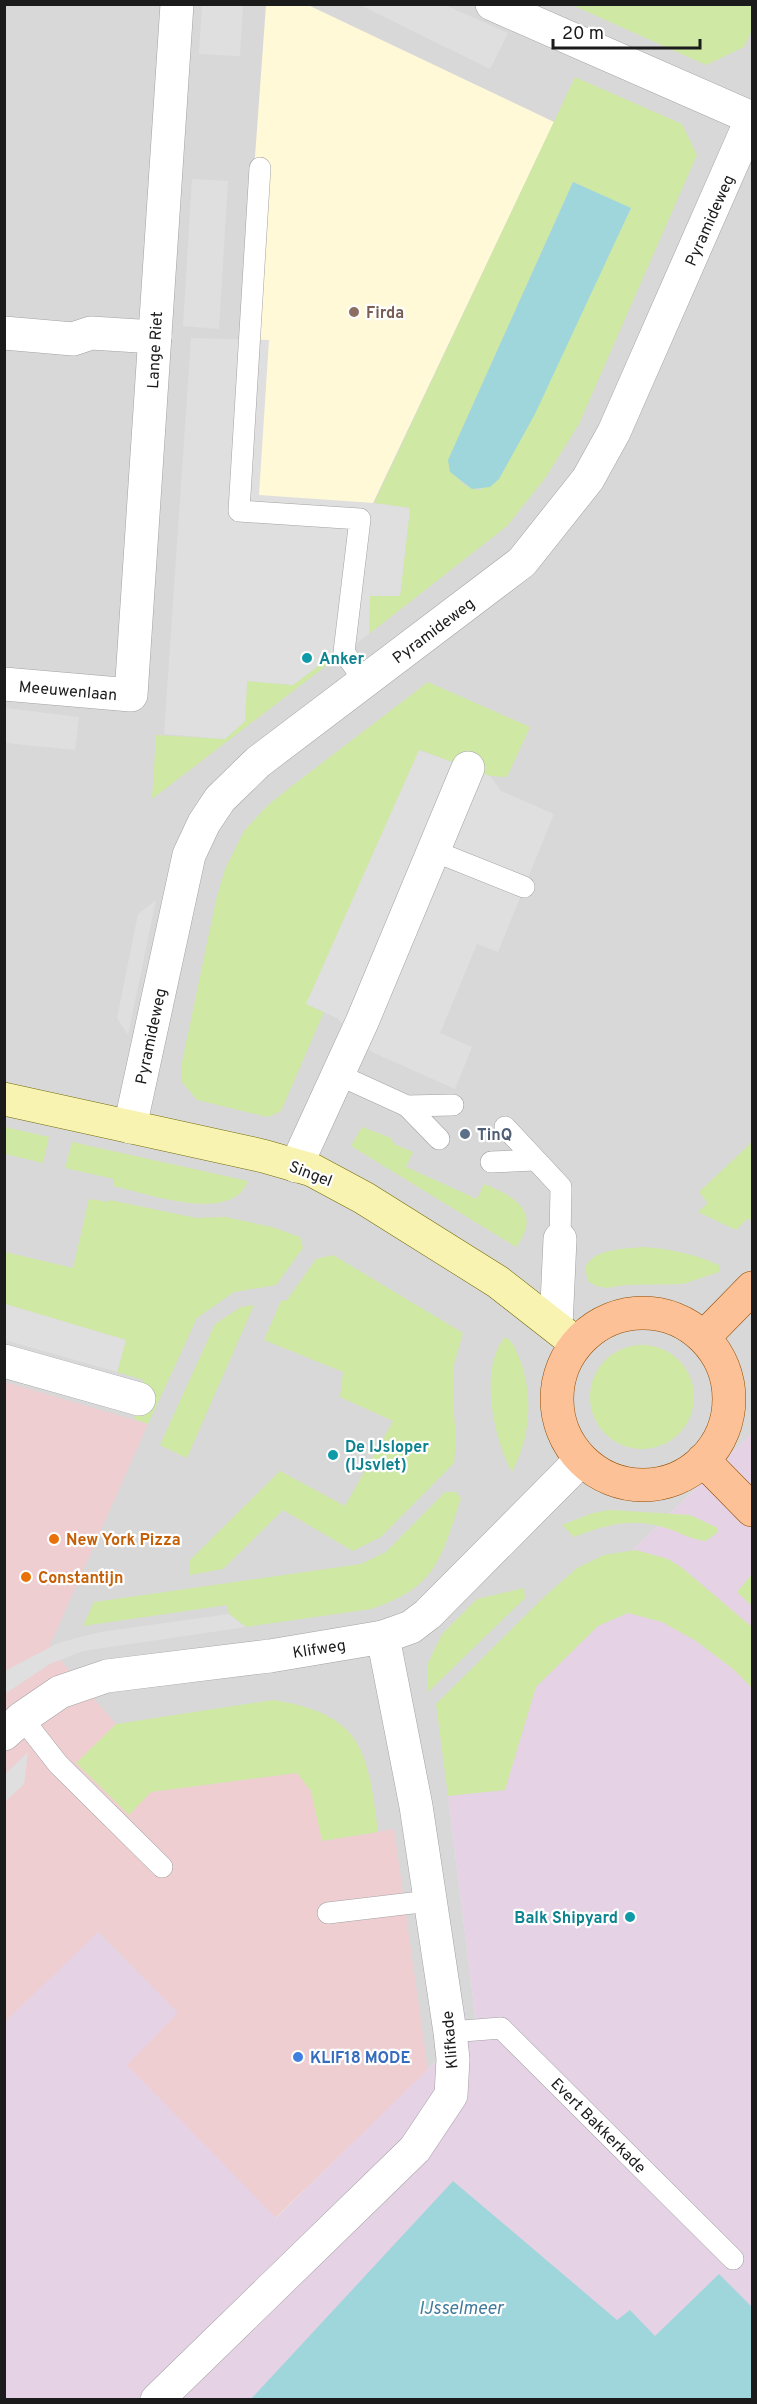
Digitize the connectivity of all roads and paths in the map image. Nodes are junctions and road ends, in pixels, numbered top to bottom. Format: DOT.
graph roads {
  1 [pos="177,4"];
  2 [pos="492,4"];
  3 [pos="753,118"];
  4 [pos="260,168"];
  5 [pos="4,333"];
  6 [pos="155,337"];
  7 [pos="365,682"];
  8 [pos="4,684"];
  9 [pos="131,695"];
  10 [pos="468,768"];
  11 [pos="434,850"];
  12 [pos="524,888"];
  13 [pos="339,1075"];
  14 [pos="4,1099"];
  15 [pos="453,1105"];
  16 [pos="407,1106"];
  17 [pos="130,1126"];
  18 [pos="505,1127"];
  19 [pos="439,1139"];
  20 [pos="535,1160"];
  21 [pos="491,1162"];
  22 [pos="296,1166"];
  23 [pos="560,1239"];
  24 [pos="753,1288"];
  25 [pos="566,1335"];
  26 [pos="704,1337"];
  27 [pos="4,1361"];
  28 [pos="139,1399"];
  29 [pos="581,1460"];
  30 [pos="703,1460"];
  31 [pos="753,1510"];
  32 [pos="383,1637"];
  33 [pos="13,1726"];
  34 [pos="162,1867"];
  35 [pos="429,1901"];
  36 [pos="328,1913"];
  37 [pos="451,2046"];
  38 [pos="733,2259"];
  39 [pos="157,2400"];
  1 -- 6 [label="street, Lange Riet"];
  2 -- 3 [label="street"];
  3 -- 7 [label="street, Pyramideweg"];
  4 -- 7 [label="lane"];
  5 -- 6 [label="street"];
  6 -- 9 [label="street, Lange Riet"];
  7 -- 17 [label="street, Pyramideweg"];
  8 -- 9 [label="street, Meeuwenlaan"];
  10 -- 11 [label="street"];
  11 -- 12 [label="lane"];
  11 -- 13 [label="street"];
  13 -- 16 [label="lane"];
  13 -- 22 [label="street"];
  14 -- 17 [label="main road, Singel"];
  15 -- 16 [label="lane"];
  16 -- 19 [label="lane"];
  17 -- 22 [label="main road, Singel"];
  18 -- 20 [label="lane"];
  20 -- 21 [label="lane"];
  20 -- 23 [label="lane"];
  22 -- 25 [label="main road, Singel"];
  23 -- 25 [label="street"];
  24 -- 26 [label="main road"];
  25 -- 26 [label="main road"];
  25 -- 29 [label="main road"];
  26 -- 30 [label="main road"];
  27 -- 28 [label="street"];
  29 -- 30 [label="main road"];
  29 -- 32 [label="street, Klifweg"];
  30 -- 31 [label="main road"];
  32 -- 33 [label="street, Klifweg"];
  32 -- 35 [label="street, Klifkade"];
  33 -- 34 [label="lane"];
  35 -- 36 [label="lane"];
  35 -- 37 [label="street, Klifkade"];
  37 -- 38 [label="lane, Evert Bakkerkade"];
  37 -- 39 [label="street, Klifkade"];
}
